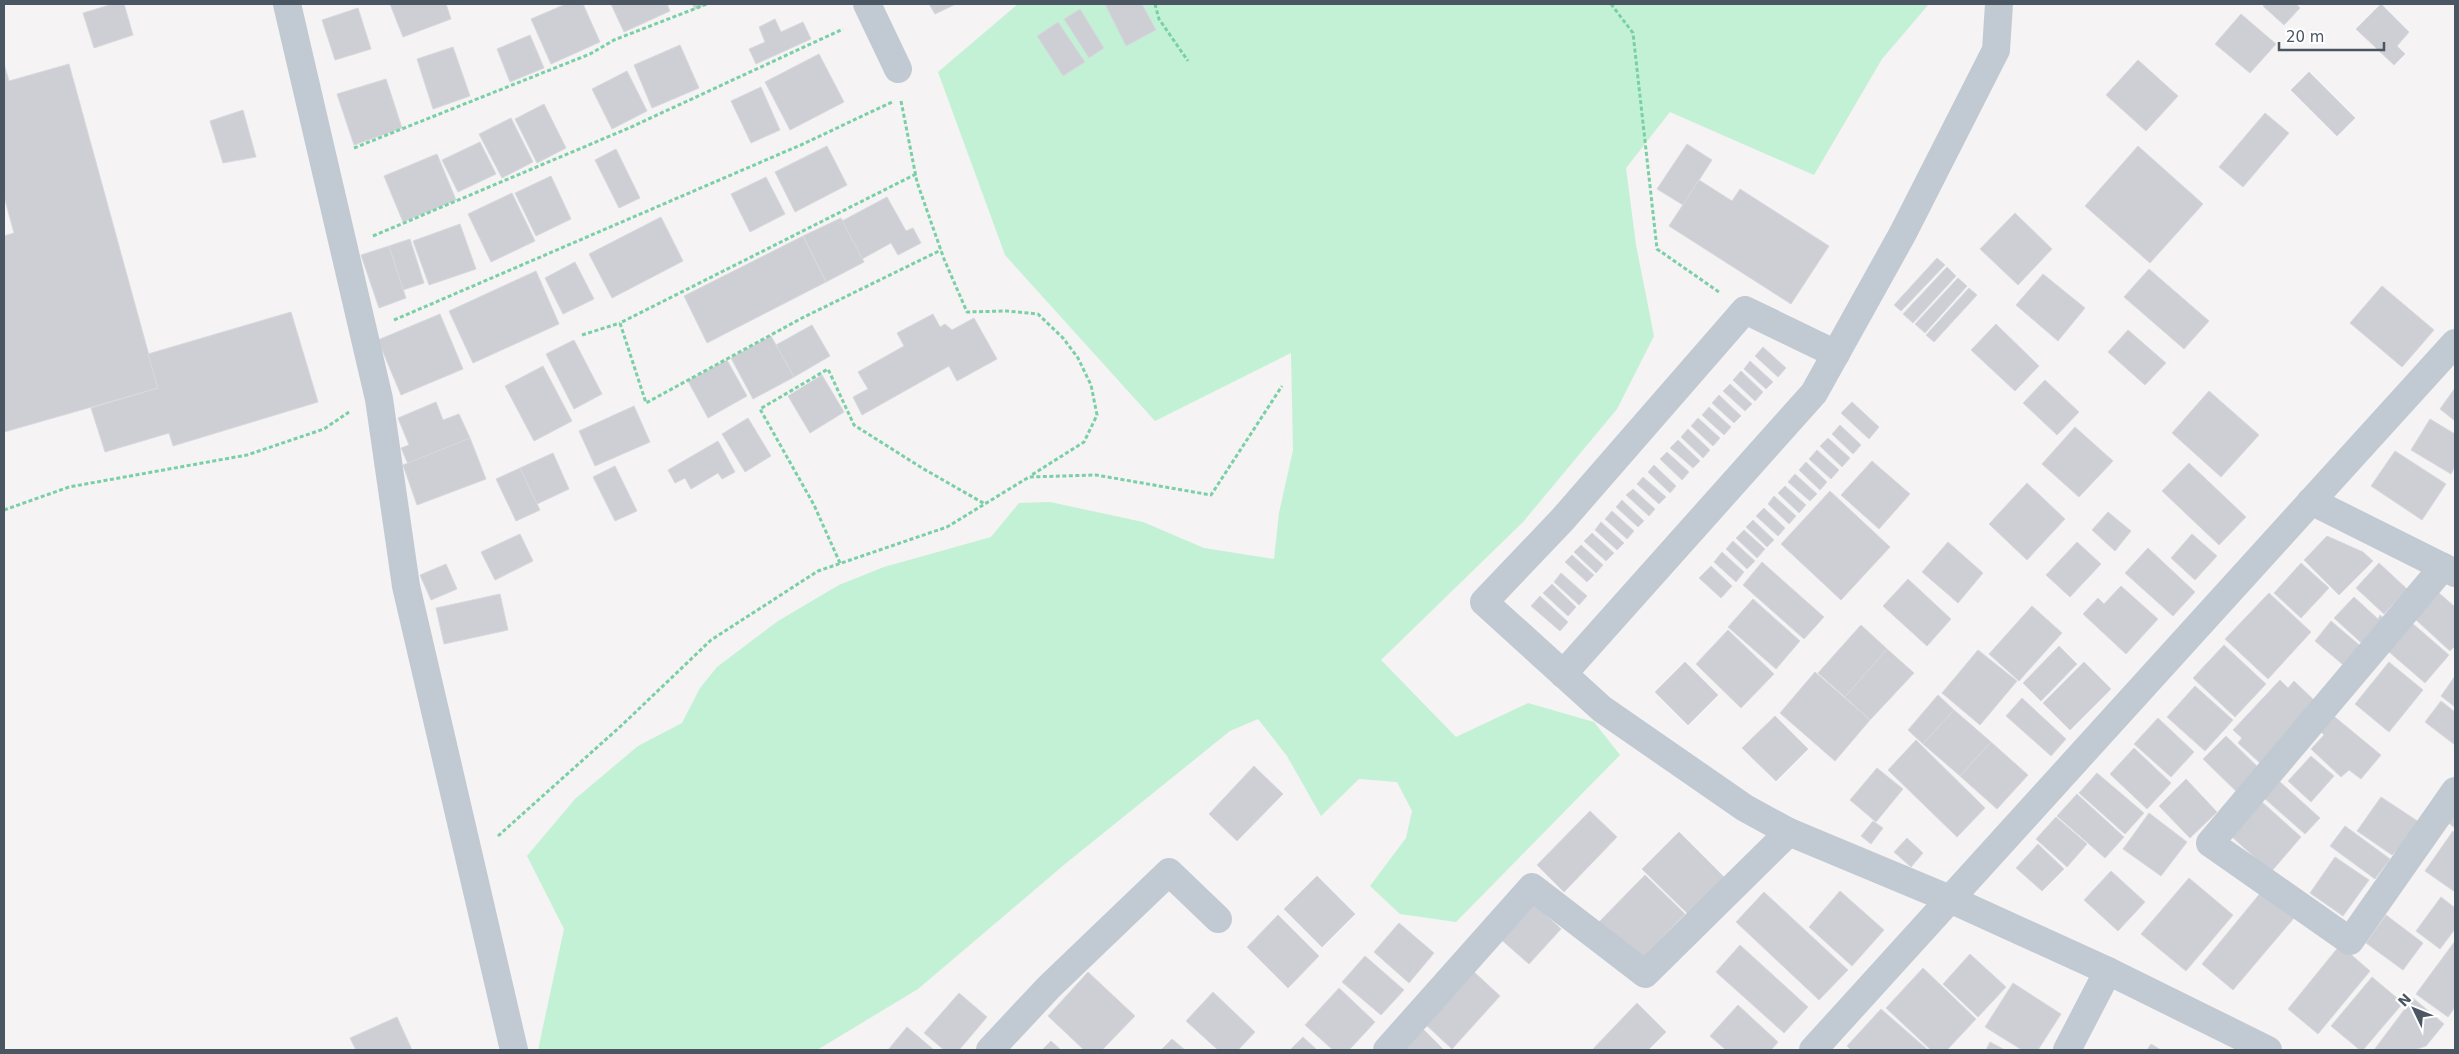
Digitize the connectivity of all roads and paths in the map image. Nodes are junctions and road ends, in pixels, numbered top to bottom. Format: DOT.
graph roads {
  1 [pos="287,4"];
  2 [pos="707,4"];
  3 [pos="1155,4"];
  4 [pos="1610,4"];
  5 [pos="1999,4"];
  6 [pos="870,10"];
  7 [pos="1188,61"];
  8 [pos="898,69"];
  9 [pos="325,160"];
  10 [pos="916,174"];
  11 [pos="345,248"];
  12 [pos="941,250"];
  13 [pos="1745,310"];
  14 [pos="620,323"];
  15 [pos="364,332"];
  16 [pos="582,335"];
  17 [pos="2455,343"];
  18 [pos="1836,354"];
  19 [pos="1282,386"];
  20 [pos="379,399"];
  21 [pos="1029,476"];
  22 [pos="2310,501"];
  23 [pos="984,504"];
  24 [pos="4,510"];
  25 [pos="840,563"];
  26 [pos="2449,570"];
  27 [pos="1563,674"];
  28 [pos="2455,790"];
  29 [pos="1789,832"];
  30 [pos="469,862"];
  31 [pos="1952,900"];
  32 [pos="1218,919"];
  33 [pos="2108,972"];
  34 [pos="514,1050"];
  35 [pos="990,1050"];
  36 [pos="1387,1050"];
  37 [pos="1813,1050"];
  38 [pos="2067,1050"];
  39 [pos="2268,1050"];
  1 -- 9 [label="street"];
  2 -- 9 [label="path"];
  3 -- 7 [label="path"];
  4 -- 13 [label="path"];
  5 -- 18 [label="street"];
  6 -- 8 [label="street"];
  6 -- 11 [label="path"];
  9 -- 11 [label="street"];
  10 -- 12 [label="path"];
  10 -- 14 [label="path"];
  10 -- 15 [label="path"];
  11 -- 15 [label="street"];
  12 -- 14 [label="path"];
  12 -- 21 [label="path"];
  13 -- 18 [label="street"];
  13 -- 27 [label="street"];
  14 -- 16 [label="path"];
  15 -- 20 [label="street"];
  17 -- 22 [label="street"];
  18 -- 27 [label="street"];
  19 -- 21 [label="path"];
  20 -- 24 [label="path"];
  20 -- 30 [label="street"];
  21 -- 23 [label="path"];
  22 -- 26 [label="street"];
  22 -- 31 [label="street"];
  23 -- 25 [label="path"];
  23 -- 25 [label="path"];
  25 -- 30 [label="path"];
  26 -- 28 [label="street"];
  27 -- 29 [label="street"];
  29 -- 31 [label="street"];
  29 -- 36 [label="street"];
  30 -- 34 [label="street"];
  31 -- 33 [label="street"];
  31 -- 37 [label="street"];
  32 -- 35 [label="street"];
  33 -- 38 [label="street"];
  33 -- 39 [label="street"];
}
